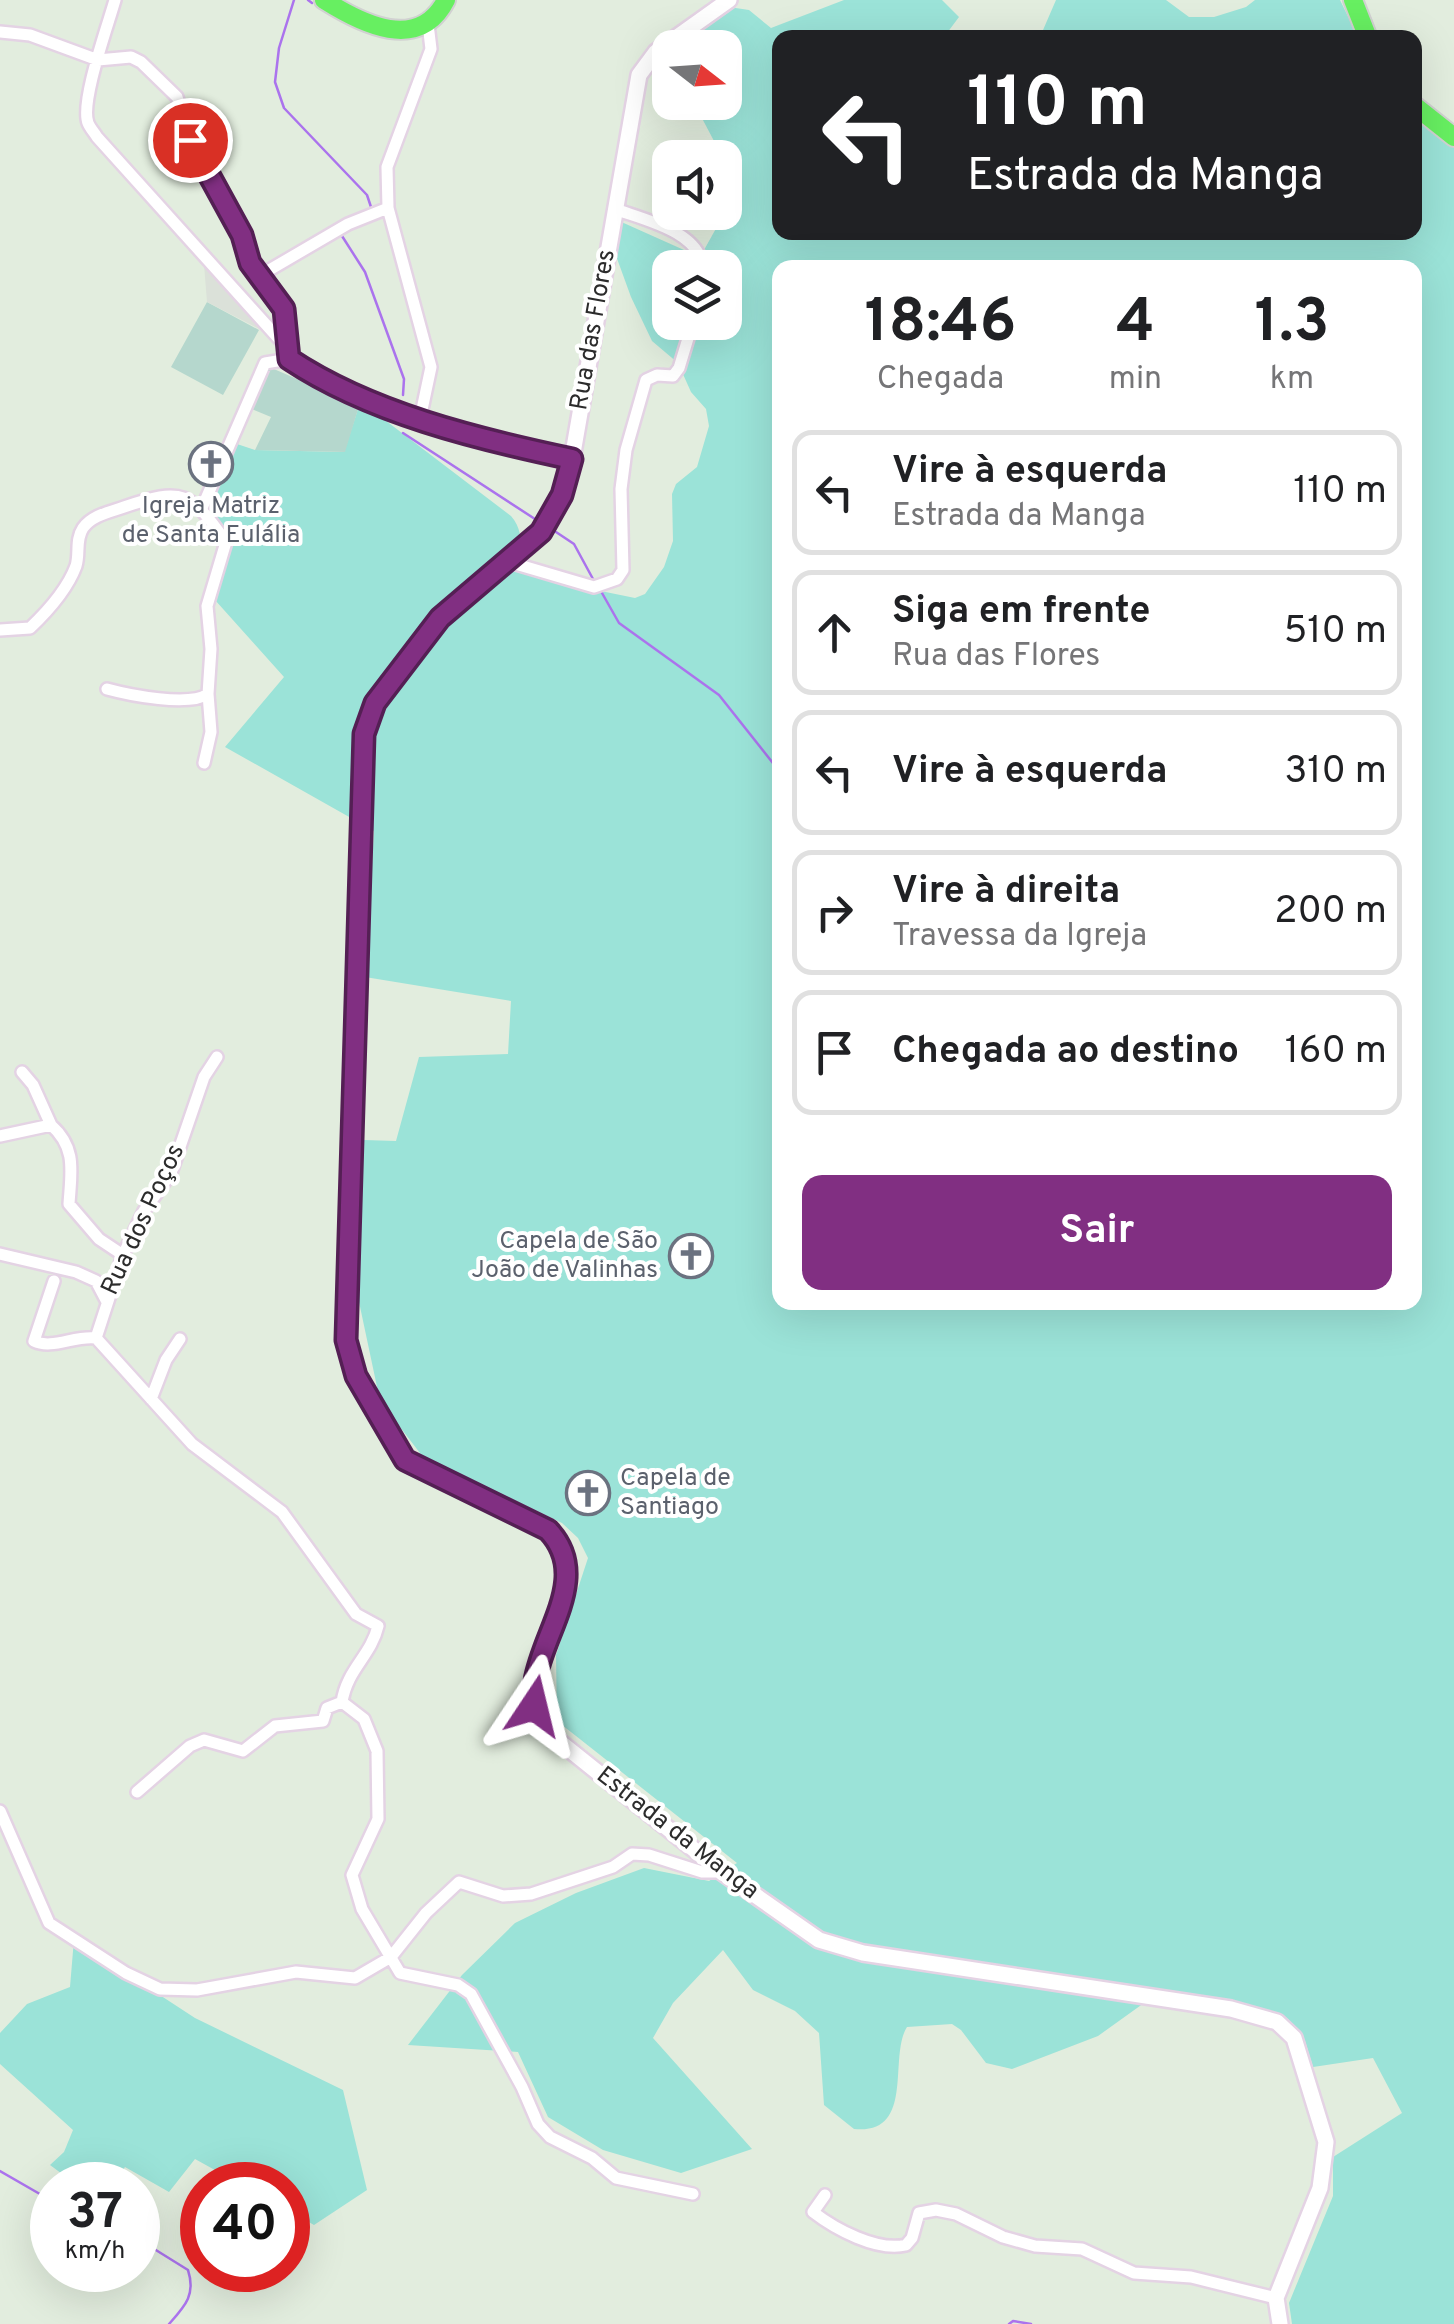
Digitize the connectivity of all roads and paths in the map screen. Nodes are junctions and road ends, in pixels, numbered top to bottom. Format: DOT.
graph roads {
  1 [pos="115,0"];
  2 [pos="324,0"];
  3 [pos="446,0"];
  4 [pos="729,0"];
  5 [pos="1352,0"];
  6 [pos="428,24"];
  7 [pos="1365,30"];
  8 [pos="0,32"];
  9 [pos="98,60"];
  10 [pos="1422,111"];
  11 [pos="1454,136"];
  12 [pos="388,208"];
  13 [pos="615,208"];
  14 [pos="696,250"];
  15 [pos="258,276"];
  16 [pos="279,339"];
  17 [pos="688,340"];
  18 [pos="289,359"];
  19 [pos="420,419"];
  20 [pos="572,459"];
  21 [pos="202,508"];
  22 [pos="509,562"];
  23 [pos="0,630"];
  24 [pos="107,689"];
  25 [pos="208,694"];
  26 [pos="204,762"];
  27 [pos="360,868"];
  28 [pos="217,1058"];
  29 [pos="22,1072"];
  30 [pos="52,1125"];
  31 [pos="0,1136"];
  32 [pos="0,1254"];
  33 [pos="123,1256"];
  34 [pos="54,1281"];
  35 [pos="106,1300"];
  36 [pos="96,1338"];
  37 [pos="180,1339"];
  38 [pos="152,1399"];
  39 [pos="342,1702"];
  40 [pos="137,1792"];
  41 [pos="0,1811"];
  42 [pos="722,1872"];
  43 [pos="392,1957"];
  44 [pos="693,2194"];
  45 [pos="825,2195"];
  46 [pos="1276,2298"];
  47 [pos="1280,2324"];
  1 -- 9 [label="street"];
  2 -- 6 [label="main road"];
  3 -- 6 [label="main road"];
  4 -- 13 [label="street, Rua das Flores"];
  5 -- 7 [label="main road"];
  6 -- 12 [label="street"];
  8 -- 9 [label="street"];
  9 -- 15 [label="street"];
  9 -- 16 [label="street"];
  10 -- 11 [label="main road"];
  12 -- 15 [label="street"];
  12 -- 19 [label="street"];
  13 -- 14 [label="street"];
  13 -- 20 [label="street, Rua das Flores"];
  15 -- 18 [label="street"];
  17 -- 22 [label="street"];
  18 -- 19 [label="street"];
  18 -- 21 [label="street"];
  19 -- 20 [label="street"];
  20 -- 22 [label="street, Rua das Flores"];
  21 -- 23 [label="street"];
  21 -- 25 [label="street"];
  22 -- 27 [label="street, Rua das Flores"];
  24 -- 25 [label="street"];
  25 -- 26 [label="street"];
  27 -- 42 [label="street, Estrada da Manga"];
  28 -- 33 [label="street, Rua dos Poços"];
  29 -- 30 [label="street"];
  30 -- 31 [label="street"];
  30 -- 33 [label="street"];
  32 -- 35 [label="street"];
  33 -- 35 [label="street, Rua dos Poços"];
  34 -- 36 [label="street"];
  35 -- 36 [label="street, Rua dos Poços"];
  36 -- 38 [label="street"];
  37 -- 38 [label="street"];
  38 -- 39 [label="street"];
  39 -- 40 [label="street"];
  39 -- 43 [label="street"];
  41 -- 43 [label="street"];
  42 -- 43 [label="street"];
  42 -- 46 [label="street, Estrada da Manga"];
  43 -- 44 [label="street"];
  45 -- 46 [label="street"];
  46 -- 47 [label="street"];
}
